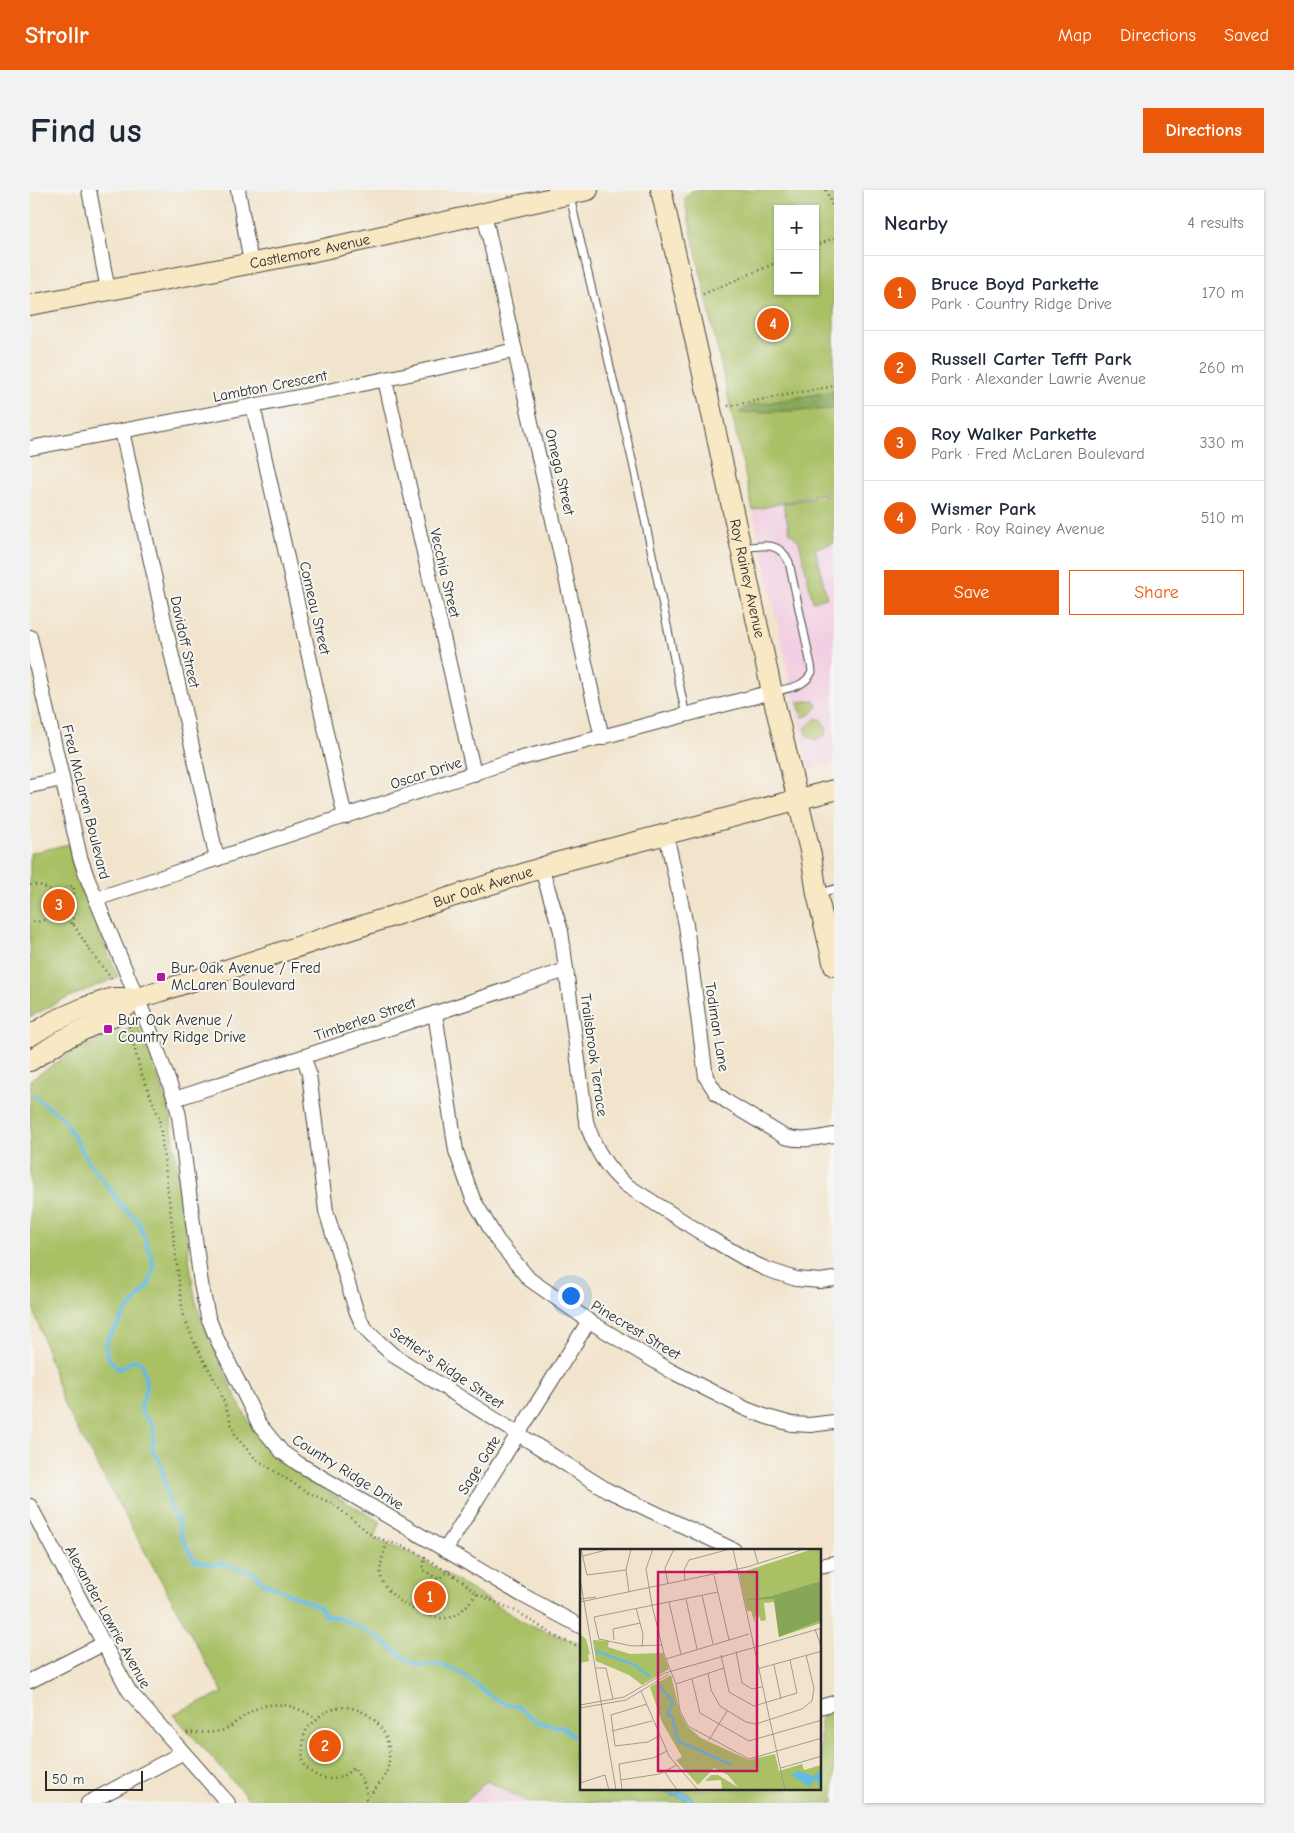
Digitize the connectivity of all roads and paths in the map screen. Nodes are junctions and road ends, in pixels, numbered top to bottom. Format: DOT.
graph roads {
  1 [pos="89,190"];
  2 [pos="238,190"];
  3 [pos="661,190"];
  4 [pos="826,190"];
  5 [pos="579,192"];
  6 [pos="834,209"];
  7 [pos="484,213"];
  8 [pos="834,238"];
  9 [pos="819,244"];
  10 [pos="251,263"];
  11 [pos="774,264"];
  12 [pos="108,290"];
  13 [pos="703,294"];
  14 [pos="30,305"];
  15 [pos="515,350"];
  16 [pos="385,380"];
  17 [pos="834,386"];
  18 [pos="254,406"];
  19 [pos="728,406"];
  20 [pos="122,431"];
  21 [pos="30,448"];
  22 [pos="741,549"];
  23 [pos="30,637"];
  24 [pos="772,692"];
  25 [pos="686,716"];
  26 [pos="602,738"];
  27 [pos="474,774"];
  28 [pos="62,779"];
  29 [pos="30,786"];
  30 [pos="834,790"];
  31 [pos="799,799"];
  32 [pos="345,817"];
  33 [pos="666,834"];
  34 [pos="217,859"];
  35 [pos="542,867"];
  36 [pos="78,884"];
  37 [pos="30,885"];
  38 [pos="74,886"];
  39 [pos="826,892"];
  40 [pos="52,894"];
  41 [pos="96,899"];
  42 [pos="50,914"];
  43 [pos="30,921"];
  44 [pos="73,924"];
  45 [pos="834,966"];
  46 [pos="566,970"];
  47 [pos="113,981"];
  48 [pos="136,998"];
  49 [pos="436,1013"];
  50 [pos="129,1026"];
  51 [pos="30,1036"];
  52 [pos="304,1057"];
  53 [pos="30,1061"];
  54 [pos="175,1099"];
  55 [pos="834,1134"];
  56 [pos="834,1280"];
  57 [pos="589,1321"];
  58 [pos="834,1422"];
  59 [pos="518,1433"];
  60 [pos="30,1506"];
  61 [pos="35,1526"];
  62 [pos="387,1542"];
  63 [pos="732,1549"];
  64 [pos="426,1550"];
  65 [pos="445,1550"];
  66 [pos="424,1558"];
  67 [pos="452,1565"];
  68 [pos="448,1572"];
  69 [pos="477,1594"];
  70 [pos="580,1627"];
  71 [pos="103,1644"];
  72 [pos="580,1647"];
  73 [pos="30,1681"];
  74 [pos="317,1719"];
  75 [pos="187,1733"];
  76 [pos="182,1753"];
  77 [pos="368,1797"];
  78 [pos="88,1803"];
  79 [pos="228,1803"];
  80 [pos="362,1803"];
  1 -- 12 [label="street"];
  2 -- 10 [label="street"];
  3 -- 22 [label="street, Roy Rainey Avenue"];
  4 -- 6 [label="path"];
  5 -- 7 [label="street, Castlemore Avenue"];
  5 -- 25 [label="lane"];
  7 -- 10 [label="street, Castlemore Avenue"];
  7 -- 15 [label="street, Omega Street"];
  8 -- 9 [label="path"];
  10 -- 12 [label="street, Castlemore Avenue"];
  11 -- 13 [label="path"];
  12 -- 14 [label="street, Castlemore Avenue"];
  15 -- 16 [label="street, Lambton Crescent"];
  15 -- 26 [label="street, Omega Street"];
  16 -- 18 [label="street, Lambton Crescent"];
  16 -- 27 [label="street, Vecchia Street"];
  17 -- 19 [label="path"];
  18 -- 20 [label="street, Lambton Crescent"];
  18 -- 32 [label="street, Comeau Street"];
  20 -- 21 [label="street, Lambton Crescent"];
  20 -- 34 [label="street, Davidoff Street"];
  22 -- 24 [label="street, Roy Rainey Avenue"];
  22 -- 24 [label="lane"];
  23 -- 28 [label="street, Fred McLaren Boulevard"];
  24 -- 25 [label="street, Oscar Drive"];
  24 -- 31 [label="street, Roy Rainey Avenue"];
  25 -- 26 [label="street, Oscar Drive"];
  26 -- 27 [label="street, Oscar Drive"];
  27 -- 32 [label="street, Oscar Drive"];
  28 -- 29 [label="street"];
  28 -- 41 [label="street, Fred McLaren Boulevard"];
  30 -- 31 [label="street, Bur Oak Avenue"];
  31 -- 33 [label="street, Bur Oak Avenue"];
  31 -- 39 [label="street, Roy Rainey Avenue"];
  32 -- 34 [label="street, Oscar Drive"];
  33 -- 35 [label="street, Bur Oak Avenue"];
  33 -- 55 [label="street, Todiman Lane"];
  34 -- 41 [label="street, Oscar Drive"];
  35 -- 46 [label="street, Trailsbrook Terrace"];
  35 -- 48 [label="street, Bur Oak Avenue"];
  36 -- 38 [label="path"];
  37 -- 40 [label="path"];
  38 -- 40 [label="path"];
  38 -- 44 [label="path"];
  39 -- 45 [label="street, Roy Rainey Avenue"];
  40 -- 42 [label="path"];
  41 -- 48 [label="street, Fred McLaren Boulevard"];
  42 -- 43 [label="path"];
  42 -- 44 [label="path"];
  44 -- 47 [label="path"];
  46 -- 49 [label="street, Timberlea Street"];
  46 -- 56 [label="street, Trailsbrook Terrace"];
  48 -- 51 [label="street, Bur Oak Avenue"];
  48 -- 53 [label="street, Bur Oak Avenue"];
  48 -- 54 [label="street, Country Ridge Drive"];
  49 -- 52 [label="street, Timberlea Street"];
  49 -- 57 [label="street, Pinecrest Street"];
  50 -- 62 [label="path"];
  52 -- 54 [label="street, Timberlea Street"];
  52 -- 59 [label="street, Settler's Ridge Street"];
  54 -- 65 [label="street, Country Ridge Drive"];
  57 -- 58 [label="street, Pinecrest Street"];
  57 -- 59 [label="street, Sage Gate"];
  59 -- 63 [label="street, Settler's Ridge Street"];
  59 -- 65 [label="street, Sage Gate"];
  60 -- 61 [label="street, Alexander Lawrie Avenue"];
  61 -- 71 [label="street, Alexander Lawrie Avenue"];
  62 -- 66 [label="path"];
  62 -- 69 [label="path"];
  64 -- 66 [label="path"];
  65 -- 70 [label="street, Country Ridge Drive"];
  66 -- 68 [label="path"];
  66 -- 68 [label="path"];
  67 -- 68 [label="path"];
  68 -- 69 [label="path"];
  69 -- 72 [label="path"];
  71 -- 73 [label="street"];
  71 -- 76 [label="street, Alexander Lawrie Avenue"];
  74 -- 75 [label="path"];
  74 -- 77 [label="path"];
  74 -- 77 [label="path"];
  76 -- 78 [label="street"];
  76 -- 79 [label="street, Alexander Lawrie Avenue"];
  77 -- 80 [label="path"];
}
